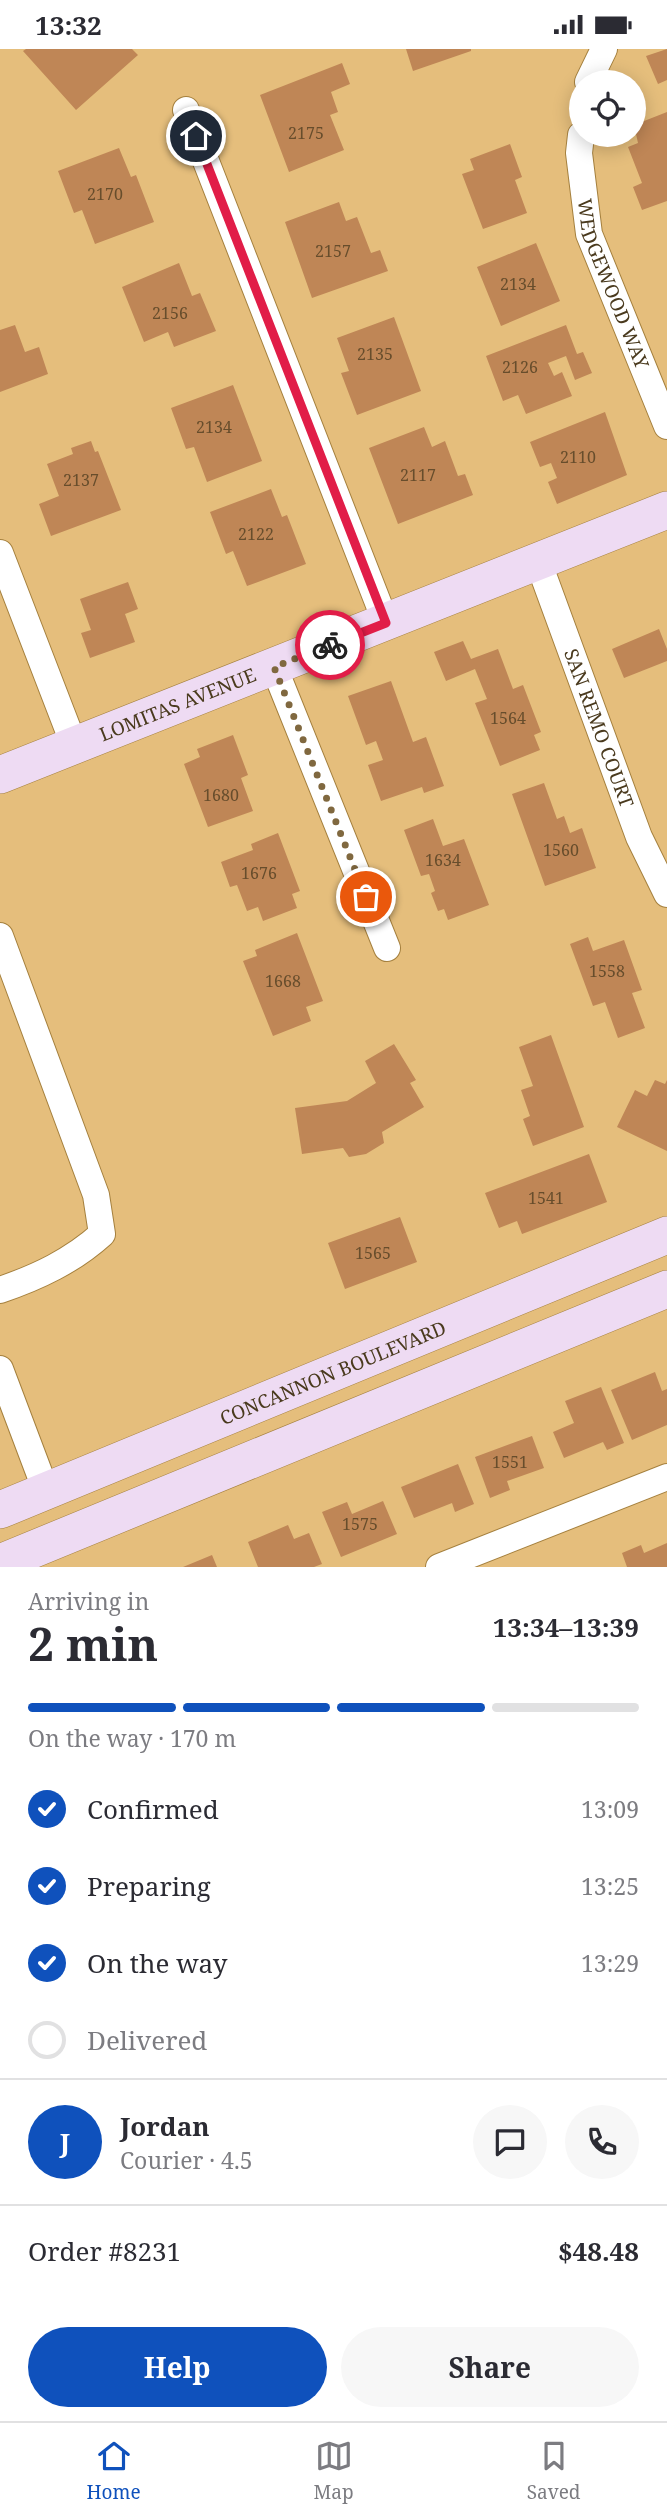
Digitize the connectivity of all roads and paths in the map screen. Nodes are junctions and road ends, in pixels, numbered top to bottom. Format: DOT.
graph roads {
  1 [pos="604,49"];
  2 [pos="594,70"];
  3 [pos="186,110"];
  4 [pos="580,147"];
  5 [pos="667,426"];
  6 [pos="667,510"];
  7 [pos="0,553"];
  8 [pos="538,561"];
  9 [pos="386,623"];
  10 [pos="274,667"];
  11 [pos="74,745"];
  12 [pos="0,775"];
  13 [pos="667,894"];
  14 [pos="0,936"];
  15 [pos="387,948"];
  16 [pos="667,1235"];
  17 [pos="667,1289"];
  18 [pos="0,1290"];
  19 [pos="0,1369"];
  20 [pos="667,1477"];
  21 [pos="46,1491"];
  22 [pos="0,1510"];
  23 [pos="0,1563"];
  24 [pos="439,1567"];
  1 -- 2 [label="street"];
  3 -- 9 [label="street"];
  4 -- 5 [label="street, WEDGEWOOD WAY"];
  6 -- 8 [label="main road, LOMITAS AVENUE"];
  7 -- 11 [label="street"];
  8 -- 9 [label="main road, LOMITAS AVENUE"];
  8 -- 13 [label="street, SAN REMO COURT"];
  9 -- 10 [label="main road, LOMITAS AVENUE"];
  10 -- 11 [label="main road, LOMITAS AVENUE"];
  10 -- 15 [label="street"];
  11 -- 12 [label="main road, LOMITAS AVENUE"];
  14 -- 18 [label="street"];
  16 -- 21 [label="main road, CONCANNON BOULEVARD"];
  17 -- 23 [label="main road"];
  19 -- 21 [label="street"];
  20 -- 24 [label="street"];
  21 -- 22 [label="main road, CONCANNON BOULEVARD"];
}
